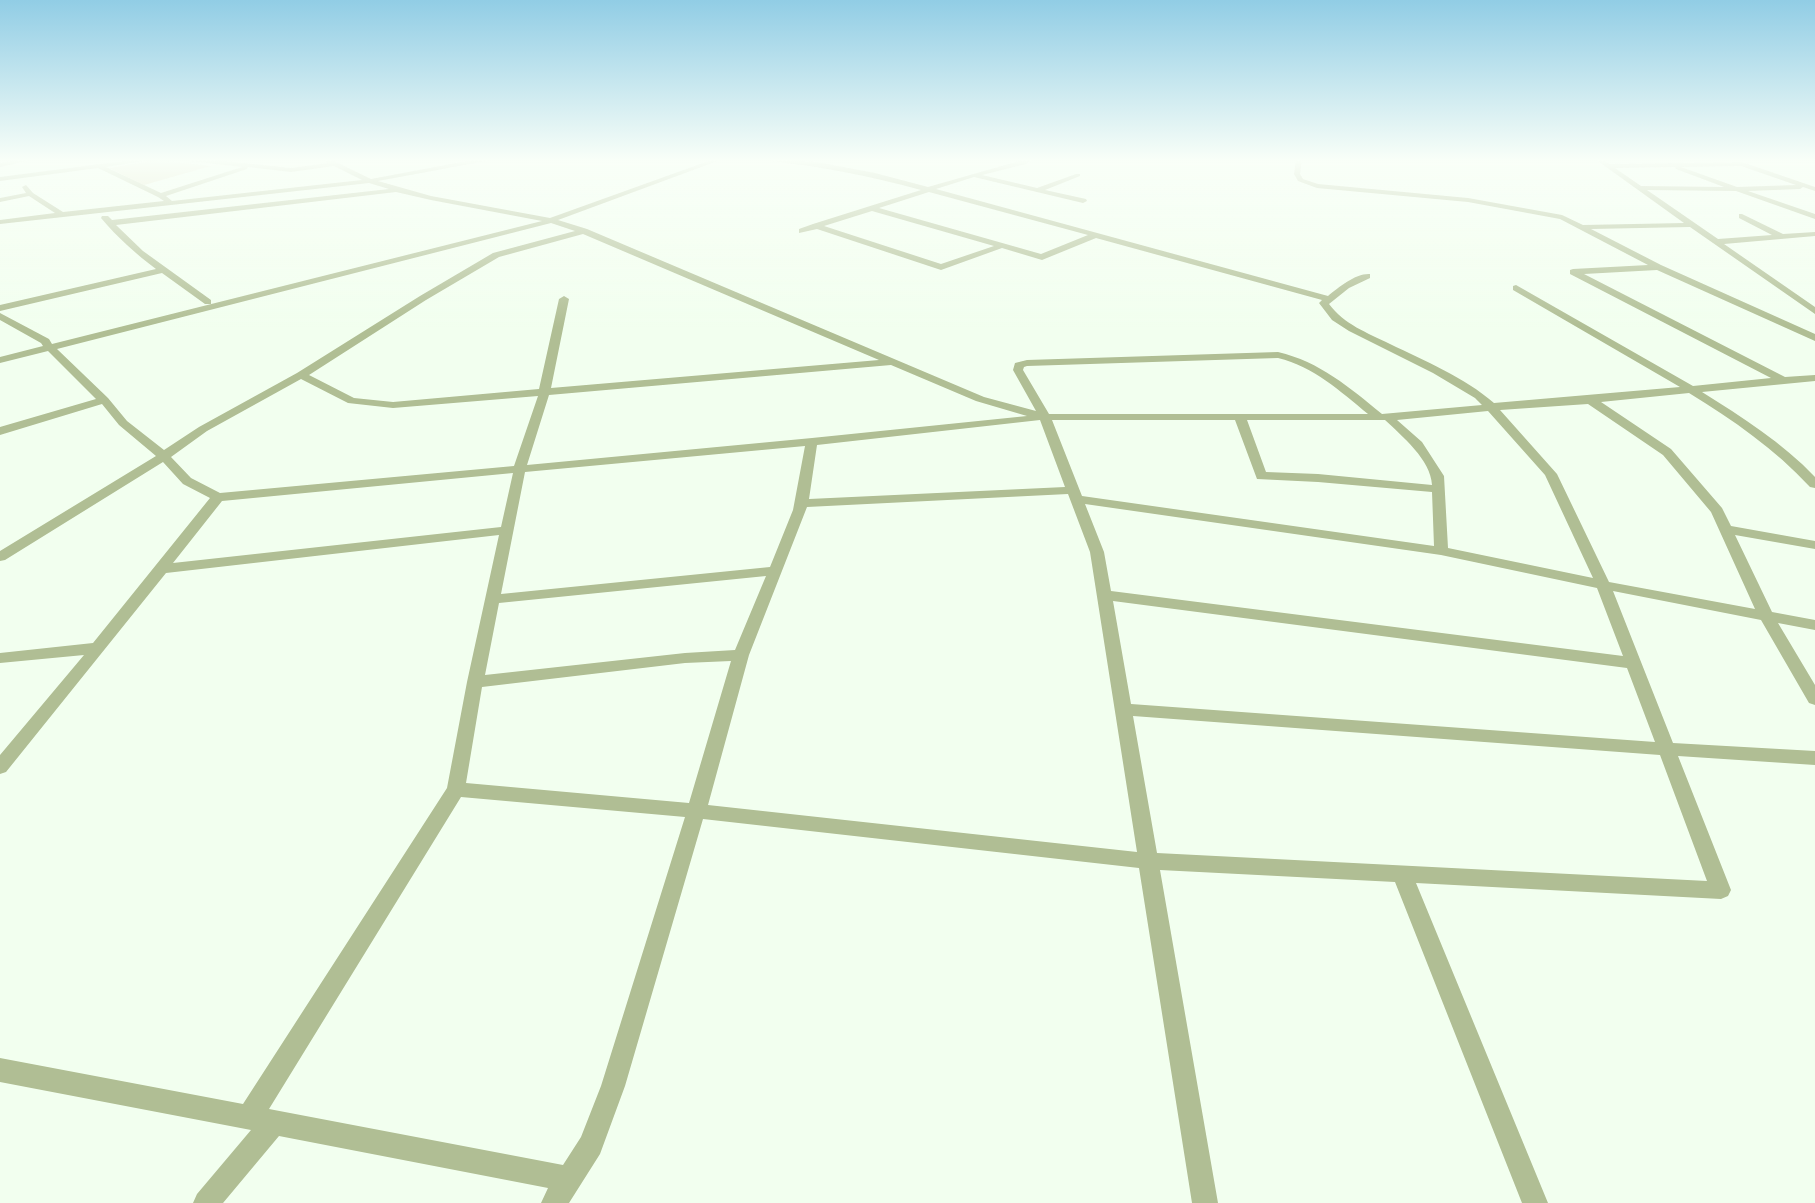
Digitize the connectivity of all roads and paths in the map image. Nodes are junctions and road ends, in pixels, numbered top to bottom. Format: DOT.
graph roads {
  1 [pos="53,215"];
  2 [pos="105,215"];
  3 [pos="178,215"];
  4 [pos="522,215"];
  5 [pos="561,215"];
  6 [pos="562,215"];
  7 [pos="850,215"];
  8 [pos="896,215"];
  9 [pos="1021,215"];
  10 [pos="1552,215"];
  11 [pos="1679,215"];
  12 [pos="1742,216"];
  13 [pos="548,220"];
  14 [pos="0,222"];
  15 [pos="109,223"];
  16 [pos="1693,225"];
  17 [pos="816,226"];
  18 [pos="1581,227"];
  19 [pos="584,231"];
  20 [pos="802,231"];
  21 [pos="1815,234"];
  22 [pos="1096,235"];
  23 [pos="1781,236"];
  24 [pos="1717,242"];
  25 [pos="1001,246"];
  26 [pos="453,247"];
  27 [pos="496,255"];
  28 [pos="1658,267"];
  29 [pos="163,270"];
  30 [pos="1367,276"];
  31 [pos="1516,288"];
  32 [pos="564,299"];
  33 [pos="1330,299"];
  34 [pos="208,302"];
  35 [pos="0,308"];
  36 [pos="1815,311"];
  37 [pos="0,316"];
  38 [pos="1815,338"];
  39 [pos="47,344"];
  40 [pos="0,353"];
  41 [pos="0,360"];
  42 [pos="893,362"];
  43 [pos="301,375"];
  44 [pos="1810,378"];
  45 [pos="1783,380"];
  46 [pos="1815,386"];
  47 [pos="1692,388"];
  48 [pos="544,393"];
  49 [pos="104,400"];
  50 [pos="1590,400"];
  51 [pos="1491,407"];
  52 [pos="1045,417"];
  53 [pos="1240,417"];
  54 [pos="1383,417"];
  55 [pos="0,431"];
  56 [pos="812,442"];
  57 [pos="164,456"];
  58 [pos="520,468"];
  59 [pos="1812,478"];
  60 [pos="1439,489"];
  61 [pos="1075,495"];
  62 [pos="218,497"];
  63 [pos="802,503"];
  64 [pos="1725,529"];
  65 [pos="507,530"];
  66 [pos="1815,545"];
  67 [pos="3,551"];
  68 [pos="1441,551"];
  69 [pos="161,569"];
  70 [pos="774,571"];
  71 [pos="1603,585"];
  72 [pos="1105,595"];
  73 [pos="493,599"];
  74 [pos="1765,614"];
  75 [pos="1815,625"];
  76 [pos="99,648"];
  77 [pos="741,655"];
  78 [pos="0,658"];
  79 [pos="1633,663"];
  80 [pos="476,682"];
  81 [pos="1815,699"];
  82 [pos="1123,709"];
  83 [pos="1667,749"];
  84 [pos="1815,758"];
  85 [pos="0,767"];
  86 [pos="456,789"];
  87 [pos="695,811"];
  88 [pos="1148,861"];
  89 [pos="1402,874"];
  90 [pos="0,1070"];
  91 [pos="249,1118"];
  92 [pos="274,1122"];
  93 [pos="569,1179"];
  94 [pos="206,1203"];
  95 [pos="554,1203"];
  96 [pos="1205,1203"];
  97 [pos="1535,1203"];
  1 -- 14 [label="street"];
  2 -- 15 [label="street"];
  3 -- 15 [label="street"];
  4 -- 13 [label="street"];
  5 -- 13 [label="street"];
  6 -- 13 [label="street"];
  7 -- 17 [label="street"];
  8 -- 25 [label="street"];
  9 -- 22 [label="street"];
  10 -- 18 [label="street"];
  11 -- 16 [label="street"];
  12 -- 23 [label="street"];
  13 -- 19 [label="street"];
  13 -- 26 [label="street"];
  13 -- 34 [label="street"];
  15 -- 29 [label="street"];
  16 -- 18 [label="street"];
  16 -- 24 [label="street"];
  17 -- 20 [label="street"];
  17 -- 25 [label="street"];
  18 -- 28 [label="street"];
  19 -- 27 [label="street"];
  19 -- 42 [label="street"];
  21 -- 23 [label="street"];
  22 -- 25 [label="street"];
  22 -- 33 [label="street"];
  23 -- 24 [label="street"];
  24 -- 36 [label="street"];
  26 -- 27 [label="street"];
  26 -- 39 [label="street"];
  27 -- 43 [label="street"];
  28 -- 38 [label="street"];
  28 -- 45 [label="street"];
  29 -- 34 [label="street"];
  29 -- 35 [label="street"];
  30 -- 33 [label="street"];
  31 -- 47 [label="street"];
  32 -- 48 [label="street"];
  33 -- 51 [label="street"];
  34 -- 39 [label="street"];
  37 -- 39 [label="street"];
  39 -- 40 [label="street"];
  39 -- 41 [label="street"];
  39 -- 49 [label="street"];
  42 -- 48 [label="street"];
  42 -- 52 [label="street"];
  43 -- 48 [label="street"];
  43 -- 57 [label="street"];
  44 -- 45 [label="street"];
  44 -- 46 [label="street"];
  45 -- 47 [label="street"];
  47 -- 50 [label="street"];
  47 -- 59 [label="street"];
  48 -- 58 [label="street"];
  49 -- 55 [label="street"];
  49 -- 57 [label="street"];
  50 -- 51 [label="street"];
  50 -- 64 [label="street"];
  51 -- 54 [label="street"];
  51 -- 71 [label="street"];
  52 -- 53 [label="street"];
  52 -- 54 [label="street"];
  52 -- 56 [label="street"];
  52 -- 61 [label="street"];
  53 -- 54 [label="street"];
  53 -- 60 [label="street"];
  54 -- 60 [label="street"];
  56 -- 58 [label="street"];
  56 -- 63 [label="street"];
  57 -- 62 [label="street"];
  57 -- 67 [label="street"];
  58 -- 62 [label="street"];
  58 -- 65 [label="street"];
  60 -- 68 [label="street"];
  61 -- 63 [label="street"];
  61 -- 68 [label="street"];
  61 -- 72 [label="street"];
  62 -- 69 [label="street"];
  63 -- 70 [label="street"];
  64 -- 66 [label="street"];
  64 -- 74 [label="street"];
  65 -- 69 [label="street"];
  65 -- 73 [label="street"];
  68 -- 71 [label="street"];
  69 -- 76 [label="street"];
  70 -- 73 [label="street"];
  70 -- 77 [label="street"];
  71 -- 74 [label="street"];
  71 -- 79 [label="street"];
  72 -- 79 [label="street"];
  72 -- 82 [label="street"];
  73 -- 80 [label="street"];
  74 -- 75 [label="street"];
  74 -- 81 [label="street"];
  76 -- 78 [label="street"];
  76 -- 85 [label="street"];
  77 -- 80 [label="street"];
  77 -- 87 [label="street"];
  79 -- 83 [label="street"];
  80 -- 86 [label="street"];
  82 -- 83 [label="street"];
  82 -- 88 [label="street"];
  83 -- 84 [label="street"];
  83 -- 89 [label="street"];
  86 -- 87 [label="street"];
  86 -- 91 [label="street"];
  87 -- 88 [label="street"];
  87 -- 93 [label="street"];
  88 -- 89 [label="street"];
  88 -- 96 [label="street"];
  89 -- 97 [label="street"];
  90 -- 91 [label="street"];
  91 -- 92 [label="street"];
  92 -- 93 [label="street"];
  92 -- 94 [label="street"];
  93 -- 95 [label="street"];
}
